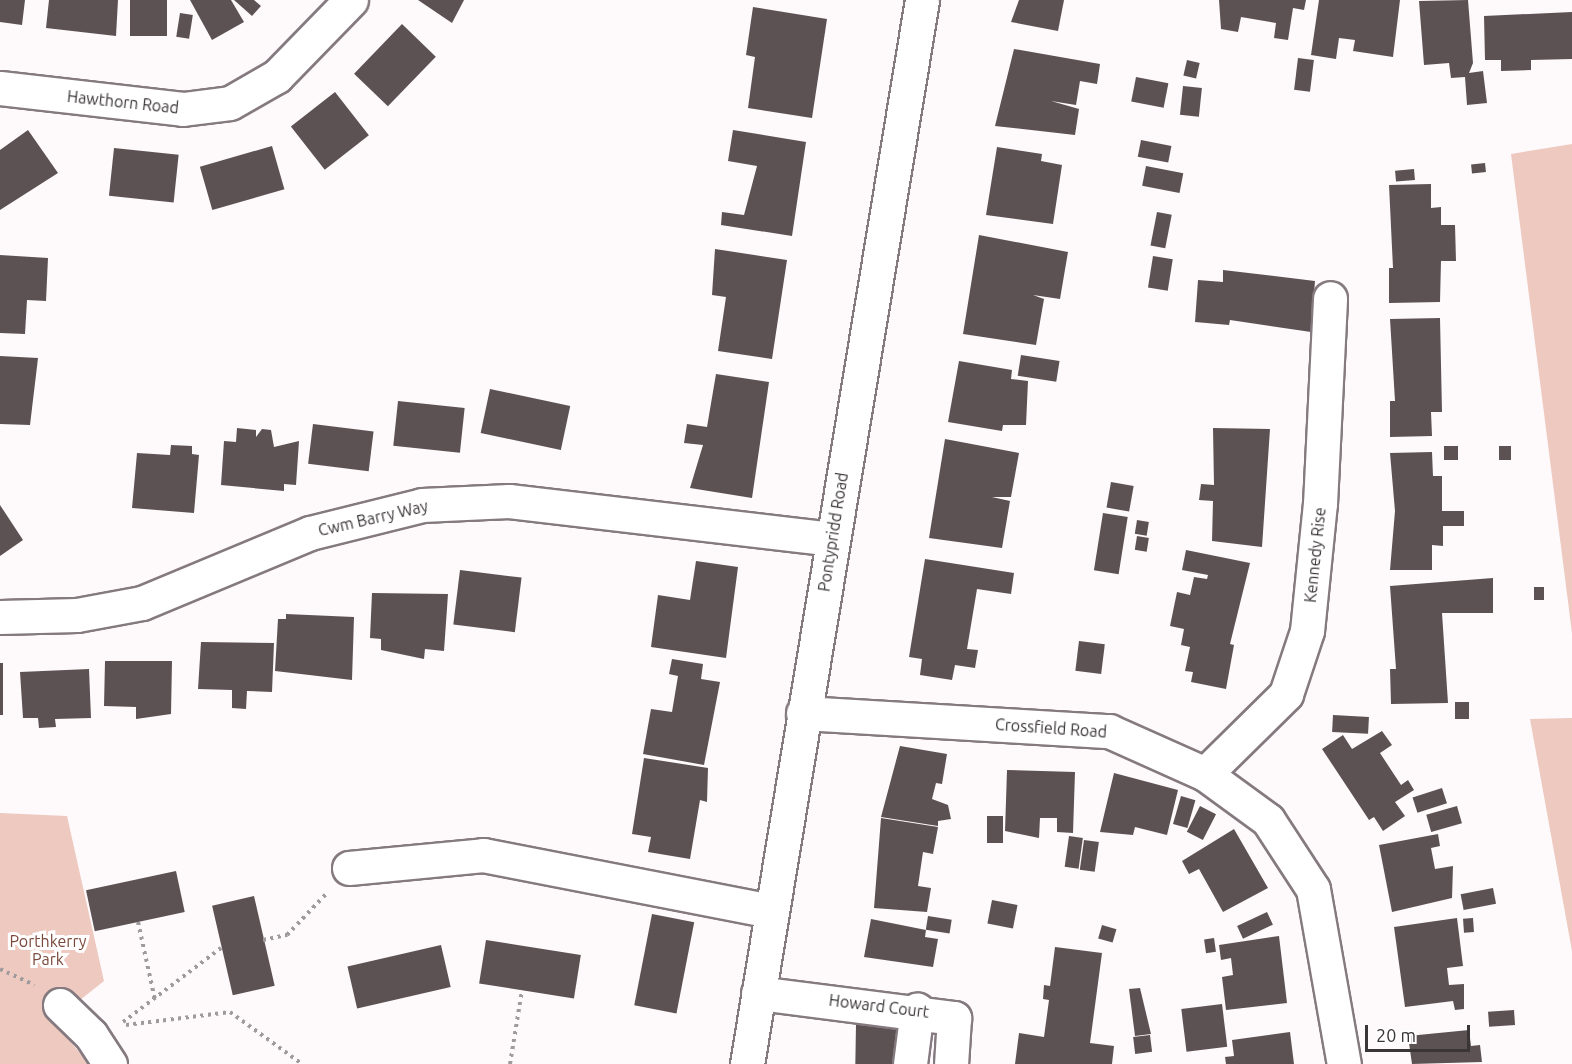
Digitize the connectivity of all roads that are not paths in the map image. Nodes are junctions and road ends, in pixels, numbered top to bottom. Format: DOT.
graph roads {
  1 [pos="351,0"];
  2 [pos="922,0"];
  3 [pos="0,88"];
  4 [pos="1330,298"];
  5 [pos="832,539"];
  6 [pos="0,617"];
  7 [pos="803,713"];
  8 [pos="1205,774"];
  9 [pos="349,867"];
  10 [pos="770,911"];
  11 [pos="758,993"];
  12 [pos="60,1005"];
  13 [pos="916,1009"];
  14 [pos="110,1064"];
  15 [pos="747,1064"];
  16 [pos="910,1064"];
  17 [pos="951,1064"];
  18 [pos="1344,1064"];
  1 -- 3 [label="street, Hawthorn Road"];
  2 -- 5 [label="street, Pontypridd Road"];
  4 -- 8 [label="street, Kennedy Rise"];
  5 -- 6 [label="street, Cwm Barry Way"];
  5 -- 7 [label="street, Pontypridd Road"];
  7 -- 8 [label="street, Crossfield Road"];
  7 -- 10 [label="street, Pontypridd Road"];
  8 -- 18 [label="street, Crossfield Road"];
  9 -- 10 [label="street"];
  10 -- 11 [label="street, Pontypridd Road"];
  11 -- 13 [label="street, Howard Court"];
  11 -- 15 [label="street, Pontypridd Road"];
  12 -- 14 [label="street"];
  13 -- 16 [label="street"];
  13 -- 17 [label="street, Howard Court"];
}
